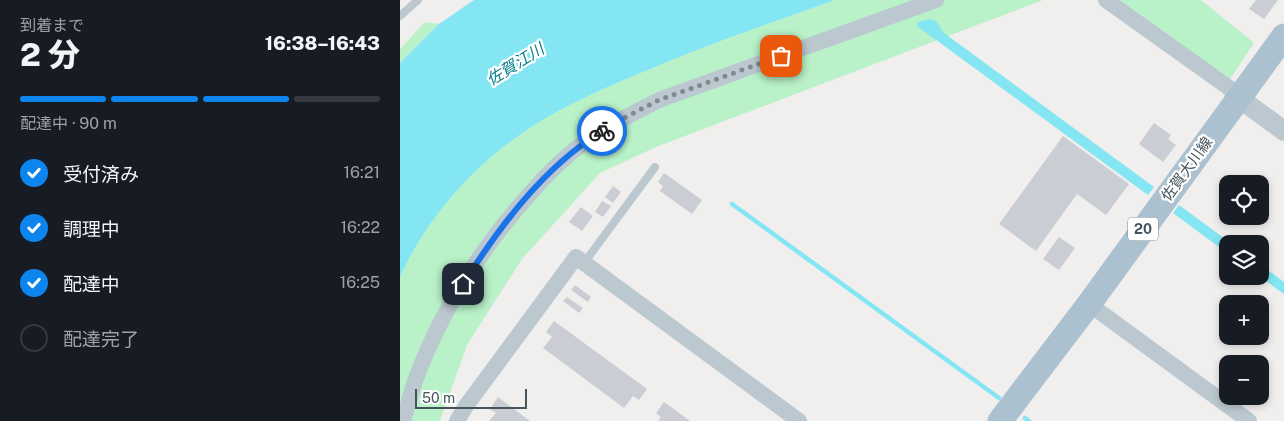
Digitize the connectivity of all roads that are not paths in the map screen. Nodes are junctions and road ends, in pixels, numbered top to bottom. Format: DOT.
graph roads {
  1 [pos="418,0"];
  2 [pos="936,0"];
  3 [pos="1106,0"];
  4 [pos="400,16"];
  5 [pos="1284,36"];
  6 [pos="1239,98"];
  7 [pos="1284,131"];
  8 [pos="655,167"];
  9 [pos="584,263"];
  10 [pos="1089,304"];
  11 [pos="403,421"];
  12 [pos="457,421"];
  13 [pos="799,421"];
  14 [pos="1000,421"];
  15 [pos="1249,421"];
  1 -- 4 [label="lane"];
  2 -- 11 [label="street"];
  3 -- 6 [label="street"];
  5 -- 6 [label="main road, 佐賀大川線 / 20"];
  6 -- 7 [label="street"];
  6 -- 10 [label="main road, 佐賀大川線 / 20"];
  8 -- 9 [label="lane"];
  9 -- 12 [label="street"];
  9 -- 13 [label="street"];
  10 -- 14 [label="main road, 佐賀大川線 / 20"];
  10 -- 15 [label="street"];
}
